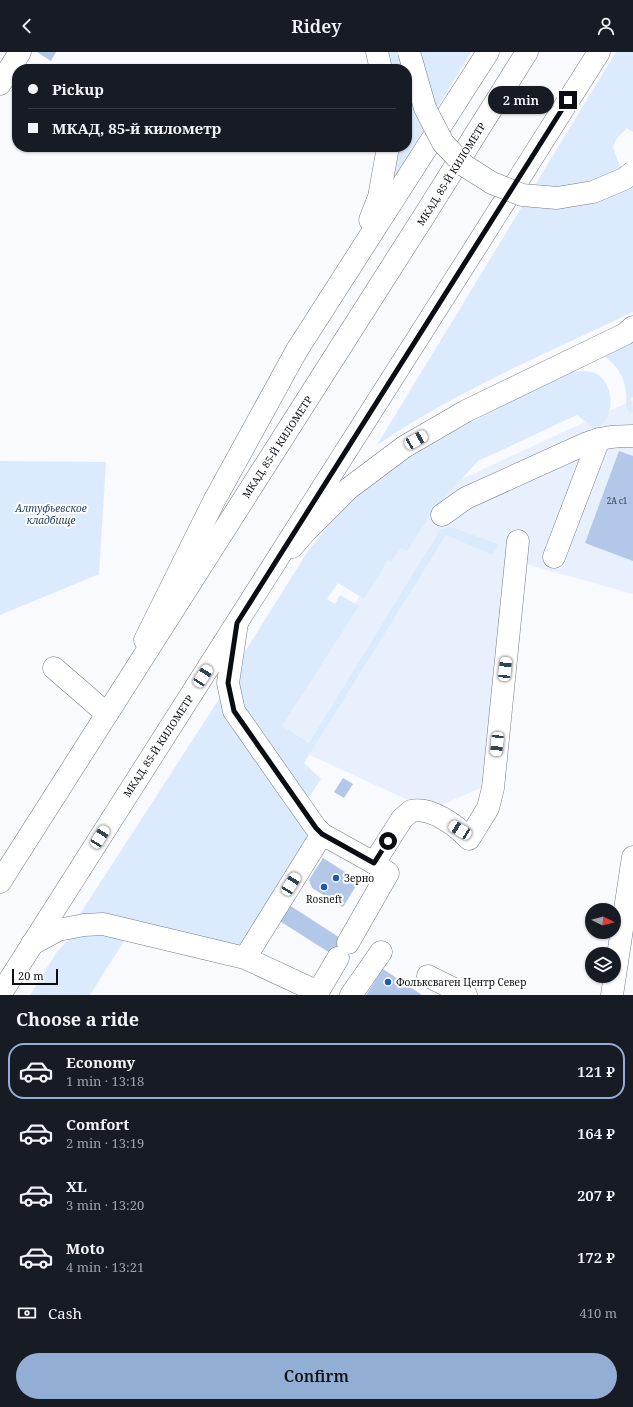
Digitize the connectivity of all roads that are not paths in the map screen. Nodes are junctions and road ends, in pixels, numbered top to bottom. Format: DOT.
graph roads {
  1 [pos="20,52"];
  2 [pos="377,52"];
  3 [pos="409,52"];
  4 [pos="488,52"];
  5 [pos="527,52"];
  6 [pos="599,52"];
  7 [pos="12,64"];
  8 [pos="379,64"];
  9 [pos="12,65"];
  10 [pos="0,84"];
  11 [pos="387,152"];
  12 [pos="633,172"];
  13 [pos="344,275"];
  14 [pos="630,330"];
  15 [pos="633,436"];
  16 [pos="599,439"];
  17 [pos="442,515"];
  18 [pos="518,541"];
  19 [pos="554,557"];
  20 [pos="264,581"];
  21 [pos="237,623"];
  22 [pos="54,668"];
  23 [pos="110,710"];
  24 [pos="322,834"];
  25 [pos="633,857"];
  26 [pos="374,863"];
  27 [pos="0,882"];
  28 [pos="32,944"];
  29 [pos="346,945"];
  30 [pos="246,958"];
  31 [pos="428,976"];
  32 [pos="0,995"];
  33 [pos="351,995"];
  34 [pos="466,995"];
  35 [pos="612,995"];
  1 -- 7 [label="main road"];
  2 -- 8 [label="main road"];
  3 -- 12 [label="main road, bridge"];
  4 -- 13 [label="main road"];
  5 -- 23 [label="main road, МКАД, 85-Й КИЛОМЕТР"];
  6 -- 20 [label="main road, МКАД, 85-Й КИЛОМЕТР"];
  9 -- 10 [label="main road"];
  11 -- 13 [label="main road"];
  13 -- 23 [label="main road"];
  14 -- 20 [label="main road"];
  15 -- 16 [label="main road"];
  16 -- 17 [label="main road"];
  16 -- 19 [label="main road"];
  18 -- 26 [label="main road"];
  20 -- 21 [label="main road, МКАД, 85-Й КИЛОМЕТР"];
  21 -- 24 [label="main road"];
  21 -- 28 [label="main road, МКАД, 85-Й КИЛОМЕТР"];
  22 -- 23 [label="main road"];
  23 -- 27 [label="main road, МКАД, 85-Й КИЛОМЕТР"];
  24 -- 26 [label="main road"];
  24 -- 30 [label="main road"];
  25 -- 35 [label="main road"];
  26 -- 29 [label="main road"];
  28 -- 30 [label="main road"];
  28 -- 32 [label="main road, МКАД, 85-Й КИЛОМЕТР"];
  29 -- 30 [label="main road"];
  29 -- 33 [label="main road"];
  31 -- 34 [label="main road"];
}
